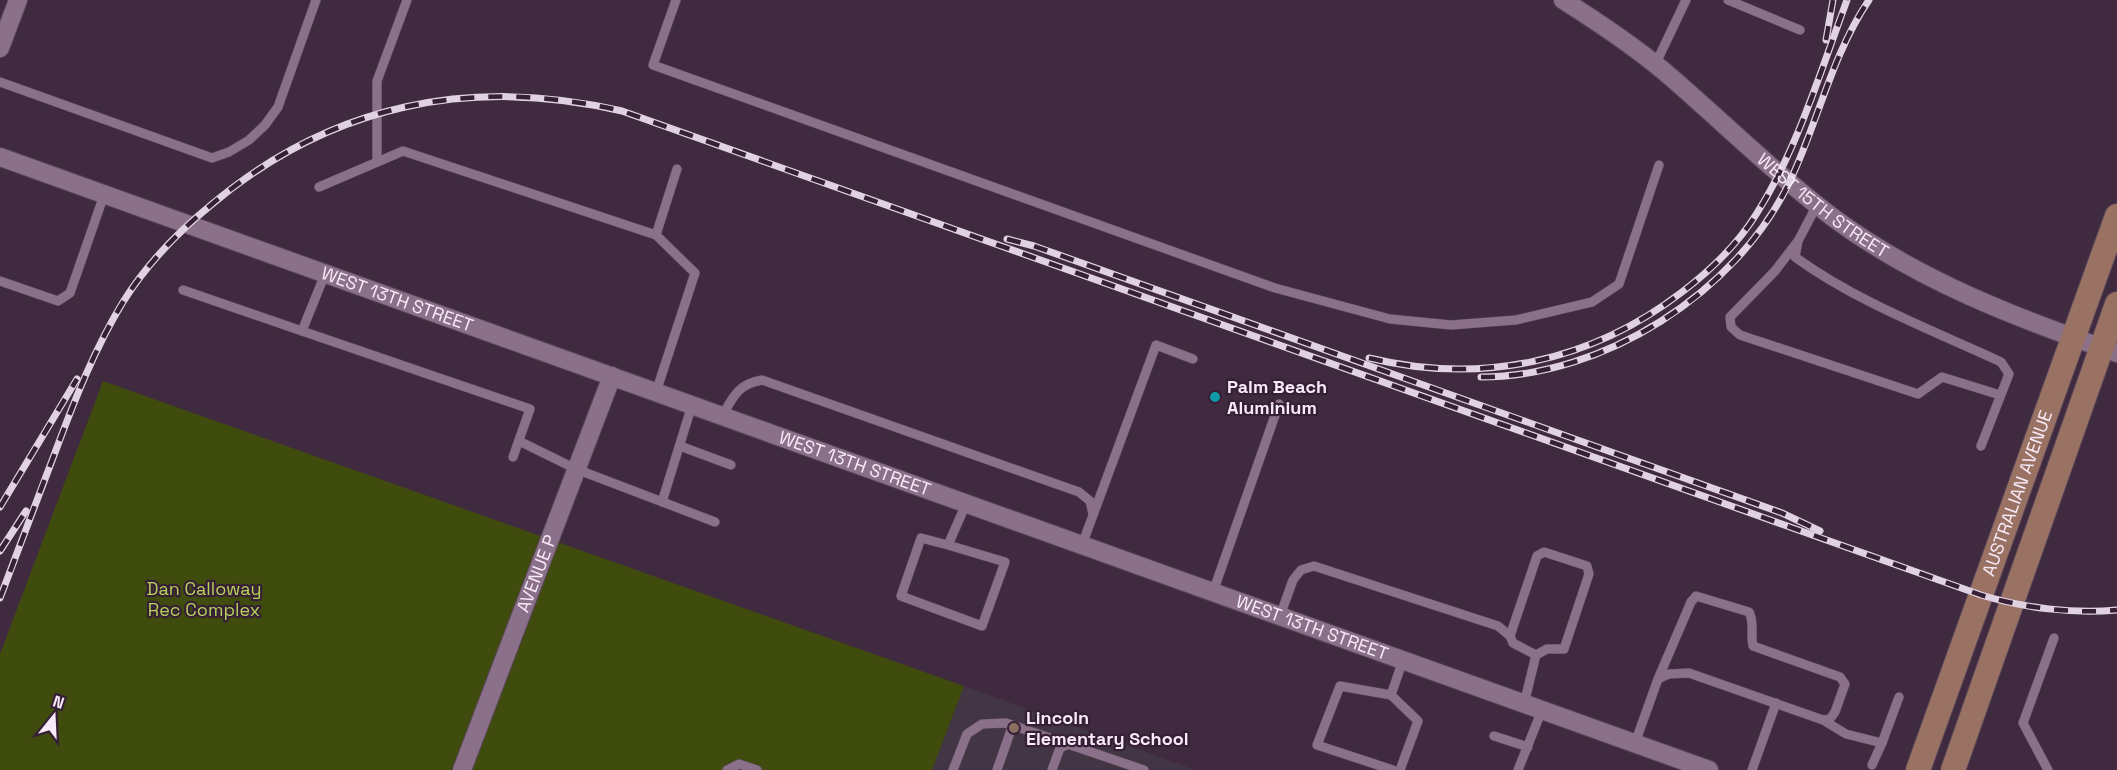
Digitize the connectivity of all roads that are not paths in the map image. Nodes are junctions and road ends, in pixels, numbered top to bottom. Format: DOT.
graph roads {
  1 [pos="18,0"];
  2 [pos="316,0"];
  3 [pos="407,0"];
  4 [pos="676,0"];
  5 [pos="1686,0"];
  6 [pos="1728,0"];
  7 [pos="1574,3"];
  8 [pos="1800,30"];
  9 [pos="0,48"];
  10 [pos="1655,64"];
  11 [pos="0,81"];
  12 [pos="0,157"];
  13 [pos="377,162"];
  14 [pos="1659,165"];
  15 [pos="677,170"];
  16 [pos="319,187"];
  17 [pos="104,195"];
  18 [pos="1817,205"];
  19 [pos="2117,216"];
  20 [pos="656,235"];
  21 [pos="1798,241"];
  22 [pos="325,274"];
  23 [pos="0,280"];
  24 [pos="183,290"];
  25 [pos="2117,304"];
  26 [pos="302,331"];
  27 [pos="2073,338"];
  28 [pos="2109,350"];
  29 [pos="1193,359"];
  30 [pos="612,376"];
  31 [pos="656,392"];
  32 [pos="2001,395"];
  33 [pos="1279,404"];
  34 [pos="692,405"];
  35 [pos="722,416"];
  36 [pos="519,441"];
  37 [pos="680,446"];
  38 [pos="1981,446"];
  39 [pos="513,457"];
  40 [pos="731,465"];
  41 [pos="576,469"];
  42 [pos="662,502"];
  43 [pos="966,504"];
  44 [pos="1093,514"];
  45 [pos="716,522"];
  46 [pos="948,545"];
  47 [pos="1082,545"];
  48 [pos="1213,592"];
  49 [pos="1280,616"];
  50 [pos="1510,636"];
  51 [pos="2054,638"];
  52 [pos="1536,655"];
  53 [pos="1402,660"];
  54 [pos="1658,679"];
  55 [pos="1391,695"];
  56 [pos="1899,697"];
  57 [pos="1776,703"];
  58 [pos="1524,704"];
  59 [pos="1542,710"];
  60 [pos="1823,720"];
  61 [pos="1018,727"];
  62 [pos="1494,736"];
  63 [pos="1635,743"];
  64 [pos="1882,743"];
  65 [pos="1069,744"];
  66 [pos="1528,747"];
  67 [pos="1679,765"];
  68 [pos="1872,765"];
  69 [pos="462,770"];
  70 [pos="727,770"];
  71 [pos="757,770"];
  72 [pos="953,770"];
  73 [pos="997,770"];
  74 [pos="1052,770"];
  75 [pos="1144,770"];
  76 [pos="1393,770"];
  77 [pos="1400,770"];
  78 [pos="1518,770"];
  79 [pos="1709,770"];
  80 [pos="1752,770"];
  81 [pos="1918,770"];
  82 [pos="1953,770"];
  83 [pos="2048,770"];
  1 -- 9 [label="street"];
  2 -- 11 [label="lane"];
  3 -- 13 [label="lane"];
  4 -- 14 [label="lane"];
  5 -- 10 [label="lane"];
  6 -- 8 [label="lane"];
  7 -- 10 [label="street, WEST 15TH STREET"];
  10 -- 18 [label="street, WEST 15TH STREET"];
  12 -- 17 [label="street, WEST 13TH STREET"];
  13 -- 16 [label="lane"];
  13 -- 20 [label="lane"];
  15 -- 20 [label="lane"];
  17 -- 22 [label="street, WEST 13TH STREET"];
  17 -- 23 [label="lane"];
  18 -- 21 [label="lane"];
  18 -- 27 [label="street, WEST 15TH STREET"];
  19 -- 27 [label="main road, AUSTRALIAN AVENUE"];
  20 -- 31 [label="lane"];
  21 -- 32 [label="lane"];
  21 -- 32 [label="lane"];
  22 -- 26 [label="lane"];
  22 -- 30 [label="street, WEST 13TH STREET"];
  24 -- 26 [label="lane"];
  25 -- 28 [label="main road, AUSTRALIAN AVENUE"];
  26 -- 36 [label="lane"];
  27 -- 28 [label="street, WEST 15TH STREET"];
  27 -- 81 [label="main road, AUSTRALIAN AVENUE"];
  28 -- 82 [label="main road, AUSTRALIAN AVENUE"];
  29 -- 44 [label="lane"];
  30 -- 31 [label="street, WEST 13TH STREET"];
  30 -- 41 [label="street, AVENUE P"];
  31 -- 34 [label="street, WEST 13TH STREET"];
  32 -- 38 [label="lane"];
  33 -- 48 [label="lane"];
  34 -- 35 [label="street, WEST 13TH STREET"];
  34 -- 37 [label="lane"];
  35 -- 43 [label="street, WEST 13TH STREET"];
  35 -- 44 [label="lane"];
  36 -- 39 [label="lane"];
  36 -- 41 [label="lane"];
  37 -- 40 [label="lane"];
  37 -- 42 [label="lane"];
  41 -- 42 [label="lane"];
  41 -- 69 [label="street, AVENUE P"];
  42 -- 45 [label="lane"];
  43 -- 46 [label="lane"];
  43 -- 47 [label="street, WEST 13TH STREET"];
  44 -- 47 [label="lane"];
  46 -- 46 [label="lane"];
  47 -- 48 [label="street, WEST 13TH STREET"];
  48 -- 49 [label="street, WEST 13TH STREET"];
  49 -- 50 [label="lane"];
  49 -- 53 [label="street, WEST 13TH STREET"];
  50 -- 52 [label="lane"];
  50 -- 52 [label="lane"];
  51 -- 83 [label="lane"];
  52 -- 58 [label="lane"];
  53 -- 55 [label="lane"];
  53 -- 58 [label="street, WEST 13TH STREET"];
  54 -- 57 [label="lane"];
  54 -- 60 [label="lane"];
  54 -- 63 [label="lane"];
  55 -- 76 [label="lane"];
  55 -- 77 [label="lane"];
  56 -- 64 [label="lane"];
  57 -- 60 [label="lane"];
  57 -- 80 [label="lane"];
  58 -- 59 [label="street, WEST 13TH STREET"];
  59 -- 63 [label="street, WEST 13TH STREET"];
  59 -- 66 [label="lane"];
  60 -- 64 [label="lane"];
  61 -- 65 [label="lane"];
  61 -- 72 [label="lane"];
  61 -- 73 [label="lane"];
  62 -- 66 [label="lane"];
  63 -- 67 [label="street, WEST 13TH STREET"];
  64 -- 68 [label="lane"];
  65 -- 74 [label="lane"];
  65 -- 75 [label="lane"];
  66 -- 78 [label="lane"];
  67 -- 79 [label="street, WEST 13TH STREET"];
  70 -- 71 [label="lane"];
}
